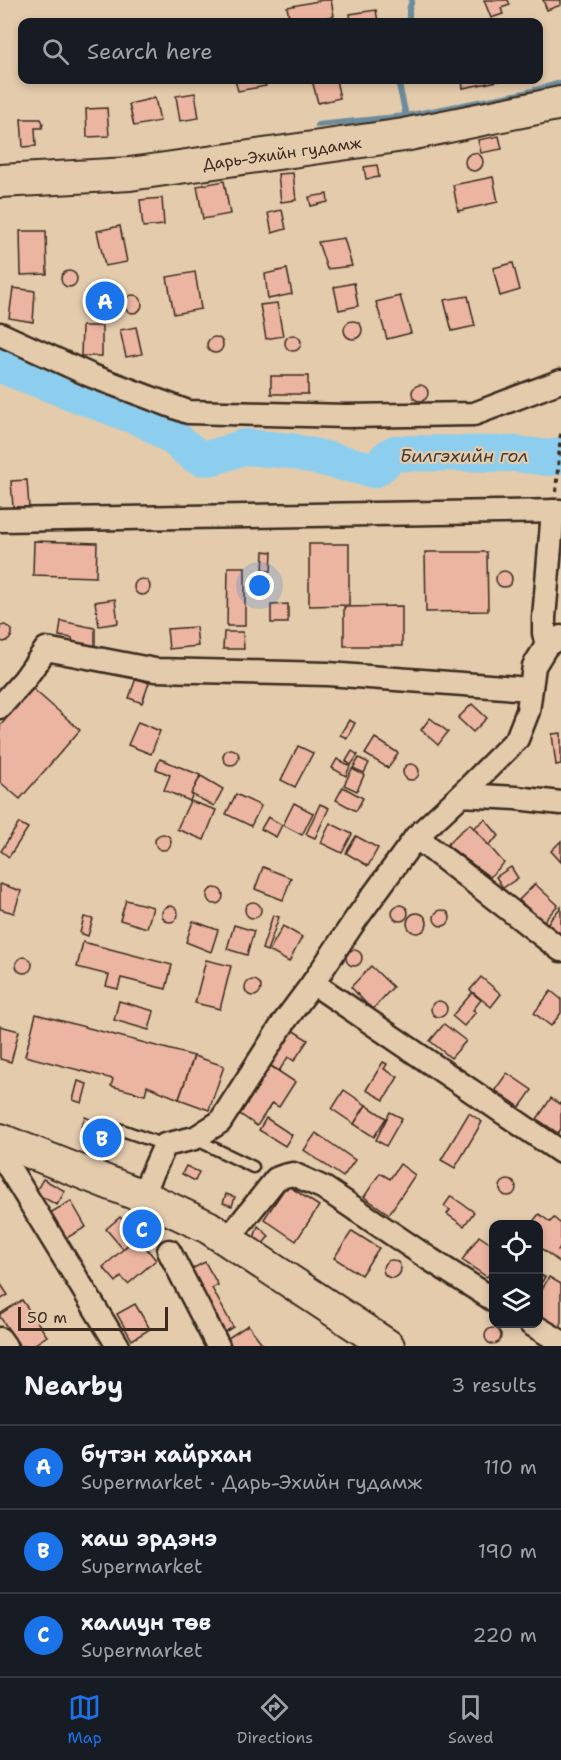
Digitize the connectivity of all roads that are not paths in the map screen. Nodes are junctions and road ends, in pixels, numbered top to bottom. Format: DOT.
graph roads {
  1 [pos="561,103"];
  2 [pos="0,181"];
  3 [pos="0,334"];
  4 [pos="561,381"];
  5 [pos="557,505"];
  6 [pos="0,520"];
  7 [pos="554,641"];
  8 [pos="530,689"];
  9 [pos="0,707"];
  10 [pos="461,795"];
  11 [pos="561,803"];
  12 [pos="416,837"];
  13 [pos="561,950"];
  14 [pos="313,983"];
  15 [pos="116,1128"];
  16 [pos="195,1138"];
  17 [pos="0,1140"];
  18 [pos="165,1145"];
  19 [pos="561,1152"];
  20 [pos="0,1153"];
  21 [pos="253,1167"];
  22 [pos="142,1196"];
  23 [pos="228,1239"];
  24 [pos="169,1251"];
  25 [pos="489,1297"];
  26 [pos="539,1328"];
  27 [pos="0,1339"];
  28 [pos="561,1342"];
  29 [pos="5,1346"];
  30 [pos="118,1346"];
  31 [pos="218,1346"];
  32 [pos="388,1346"];
  1 -- 2 [label="main road, Дарь-Эхийн гудамж"];
  3 -- 4 [label="street"];
  5 -- 6 [label="street"];
  5 -- 7 [label="street"];
  7 -- 8 [label="street"];
  8 -- 9 [label="street"];
  8 -- 10 [label="street"];
  10 -- 11 [label="street"];
  10 -- 12 [label="street"];
  12 -- 13 [label="street"];
  12 -- 14 [label="street"];
  14 -- 16 [label="street"];
  14 -- 19 [label="street"];
  15 -- 18 [label="lane"];
  16 -- 18 [label="street"];
  16 -- 21 [label="lane"];
  17 -- 22 [label="main road"];
  18 -- 22 [label="street"];
  20 -- 30 [label="street"];
  22 -- 23 [label="main road"];
  23 -- 25 [label="street"];
  23 -- 32 [label="main road"];
  24 -- 31 [label="street"];
  26 -- 28 [label="street"];
  27 -- 29 [label="street"];
}
